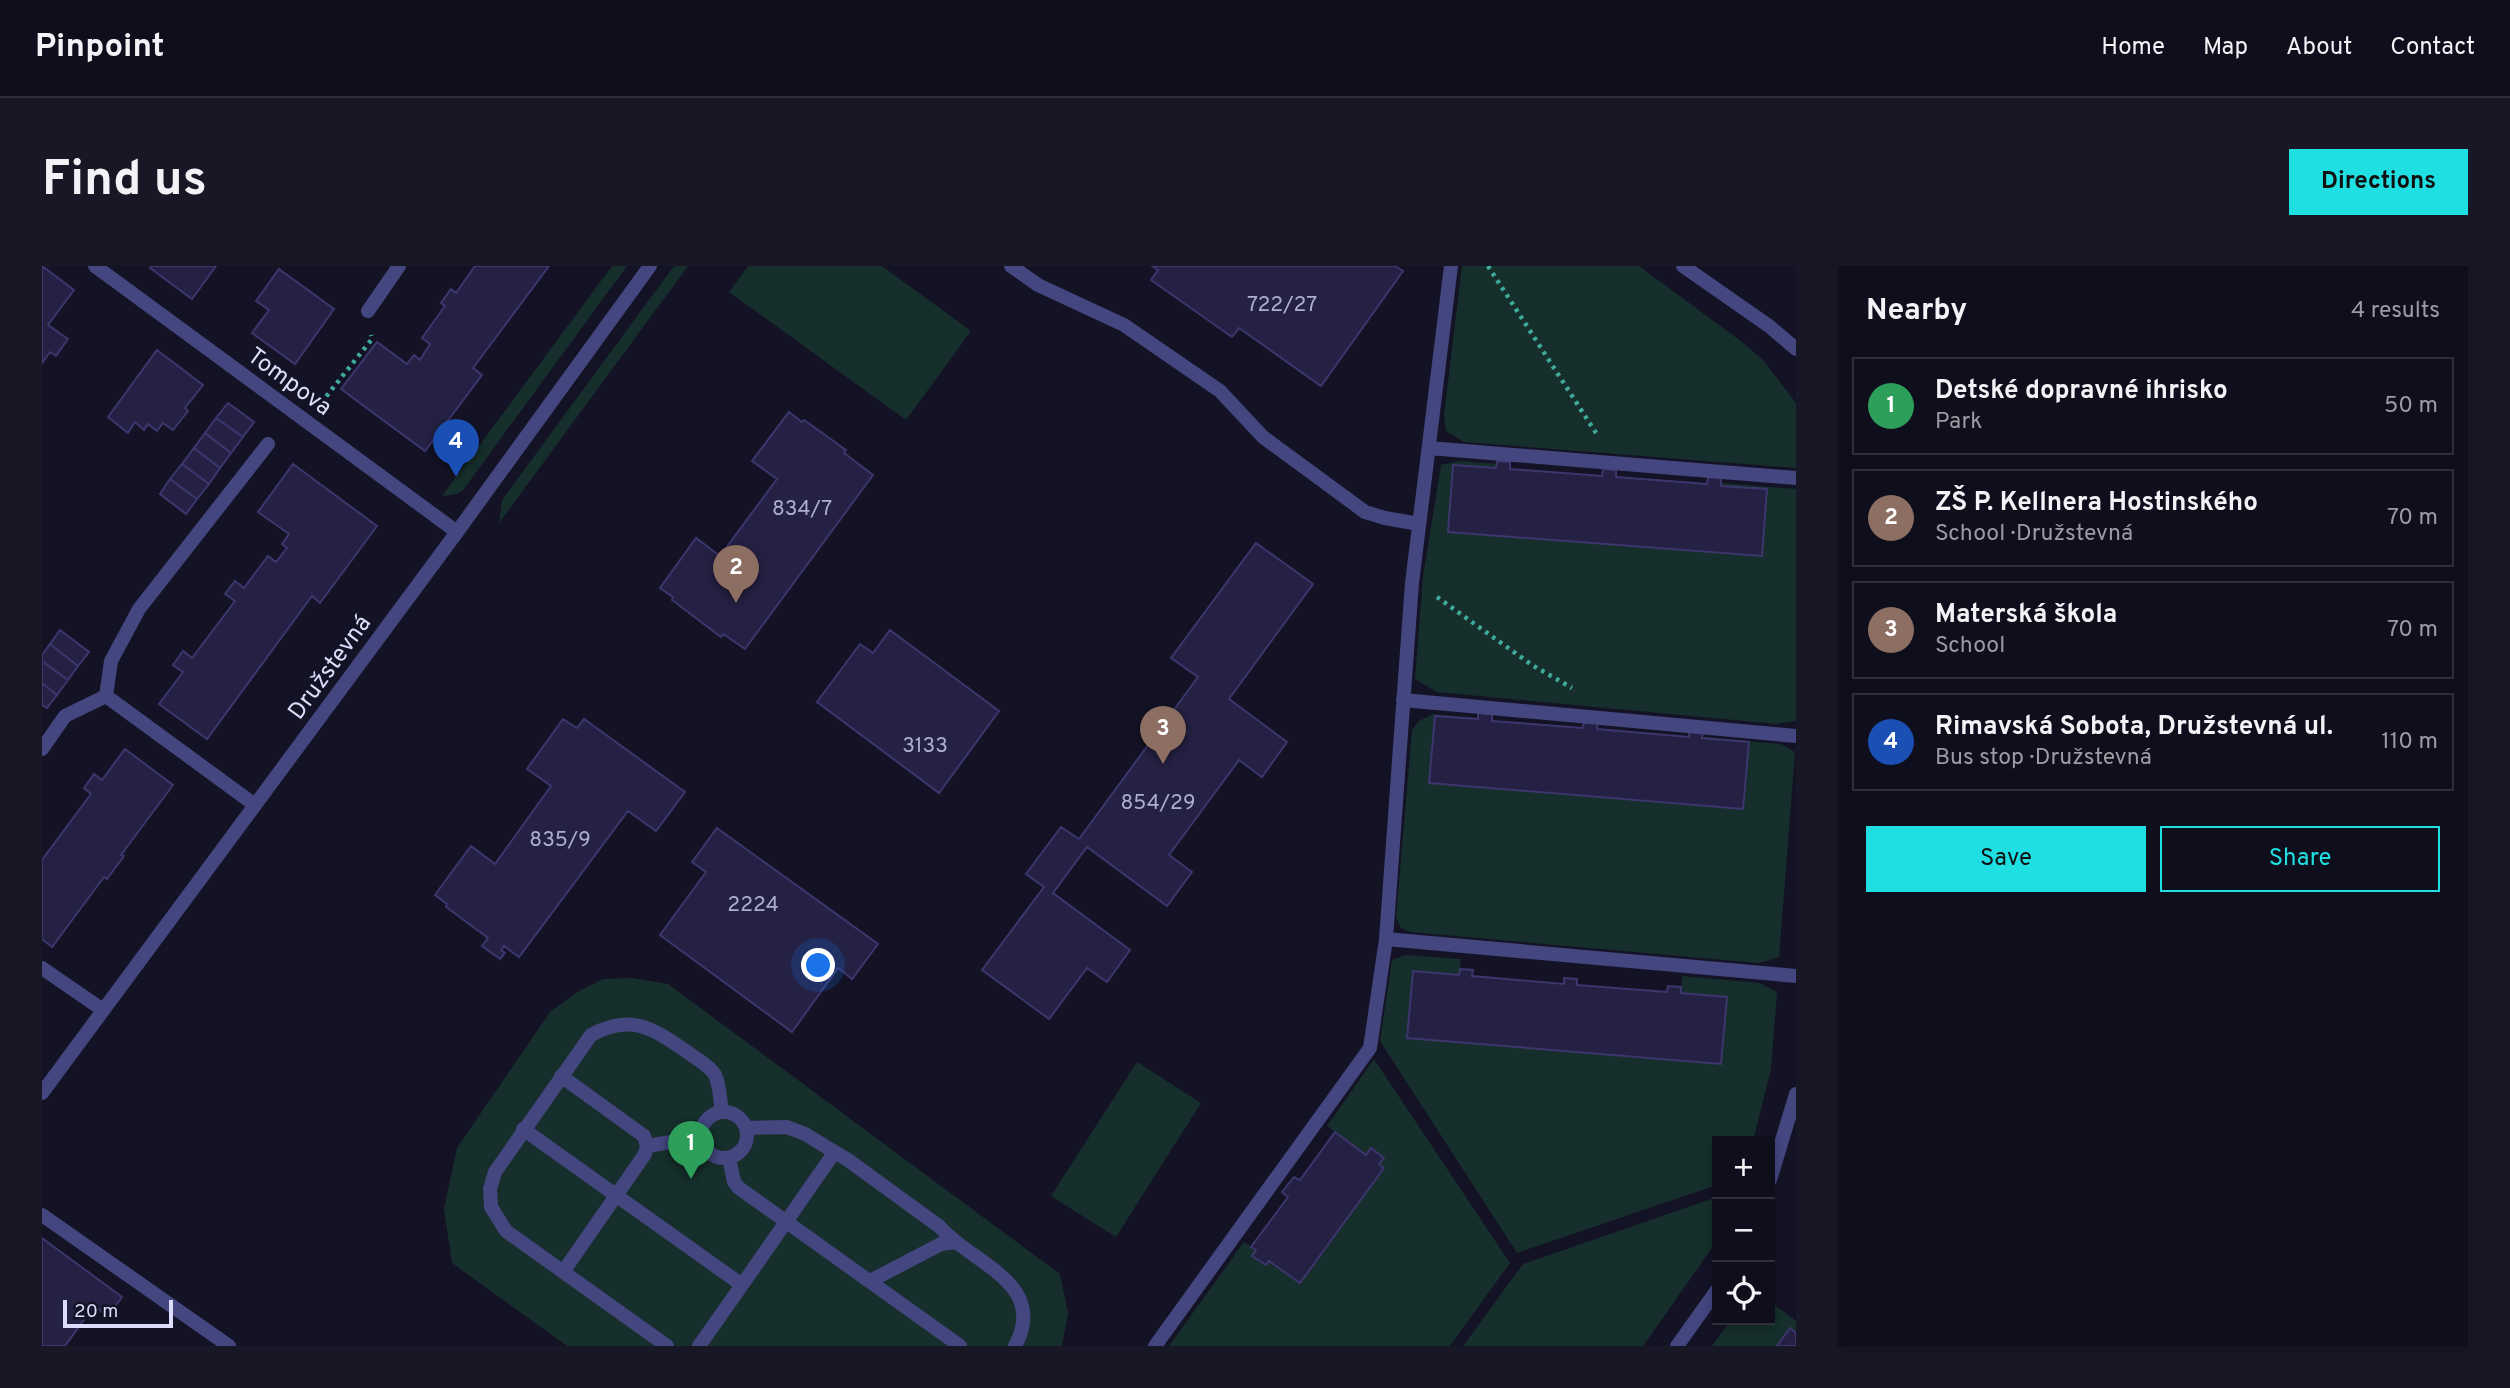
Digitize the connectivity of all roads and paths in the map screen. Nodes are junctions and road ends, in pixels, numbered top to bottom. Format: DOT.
graph roads {
  1 [pos="95,266"];
  2 [pos="400,266"];
  3 [pos="650,266"];
  4 [pos="1011,266"];
  5 [pos="1451,266"];
  6 [pos="1489,266"];
  7 [pos="1683,266"];
  8 [pos="368,311"];
  9 [pos="1796,349"];
  10 [pos="320,403"];
  11 [pos="268,444"];
  12 [pos="1429,448"];
  13 [pos="1607,462"];
  14 [pos="1796,478"];
  15 [pos="1419,524"];
  16 [pos="457,532"];
  17 [pos="1412,583"];
  18 [pos="106,696"];
  19 [pos="1404,701"];
  20 [pos="1583,717"];
  21 [pos="1796,736"];
  22 [pos="42,750"];
  23 [pos="255,805"];
  24 [pos="1386,939"];
  25 [pos="42,968"];
  26 [pos="1796,976"];
  27 [pos="103,1010"];
  28 [pos="561,1076"];
  29 [pos="42,1093"];
  30 [pos="1796,1094"];
  31 [pos="722,1112"];
  32 [pos="746,1128"];
  33 [pos="523,1129"];
  34 [pos="701,1137"];
  35 [pos="648,1146"];
  36 [pos="834,1153"];
  37 [pos="729,1158"];
  38 [pos="1775,1163"];
  39 [pos="616,1195"];
  40 [pos="42,1215"];
  41 [pos="787,1222"];
  42 [pos="957,1242"];
  43 [pos="563,1272"];
  44 [pos="870,1281"];
  45 [pos="742,1285"];
  46 [pos="1712,1297"];
  47 [pos="229,1346"];
  48 [pos="667,1346"];
  49 [pos="699,1346"];
  50 [pos="960,1346"];
  51 [pos="1015,1346"];
  52 [pos="1155,1346"];
  53 [pos="1677,1346"];
  1 -- 16 [label="street, Tompova"];
  2 -- 8 [label="street"];
  3 -- 16 [label="street, Družstevná"];
  4 -- 15 [label="street"];
  5 -- 12 [label="street"];
  6 -- 13 [label="path"];
  7 -- 9 [label="street"];
  8 -- 10 [label="path"];
  11 -- 18 [label="street"];
  12 -- 13 [label="street"];
  12 -- 15 [label="street"];
  13 -- 14 [label="street"];
  15 -- 17 [label="street"];
  16 -- 23 [label="street, Družstevná"];
  17 -- 19 [label="street"];
  17 -- 20 [label="path"];
  18 -- 22 [label="street"];
  18 -- 23 [label="street"];
  19 -- 20 [label="street"];
  19 -- 24 [label="street"];
  20 -- 21 [label="street"];
  23 -- 27 [label="street, Družstevná"];
  24 -- 26 [label="street"];
  24 -- 52 [label="street"];
  25 -- 27 [label="street"];
  27 -- 29 [label="street, Družstevná"];
  28 -- 31 [label="street"];
  28 -- 33 [label="street"];
  28 -- 35 [label="street"];
  30 -- 38 [label="street"];
  31 -- 32 [label="street"];
  31 -- 34 [label="street"];
  32 -- 36 [label="street"];
  32 -- 37 [label="street"];
  33 -- 39 [label="street"];
  33 -- 43 [label="street"];
  34 -- 35 [label="street"];
  34 -- 37 [label="street"];
  35 -- 39 [label="street"];
  36 -- 41 [label="street"];
  36 -- 42 [label="street"];
  37 -- 41 [label="street"];
  39 -- 43 [label="street"];
  39 -- 45 [label="street"];
  40 -- 47 [label="street"];
  41 -- 44 [label="street"];
  41 -- 45 [label="street"];
  42 -- 44 [label="street"];
  42 -- 51 [label="street"];
  43 -- 48 [label="street"];
  44 -- 50 [label="street"];
  45 -- 49 [label="street"];
  46 -- 53 [label="street"];
}
